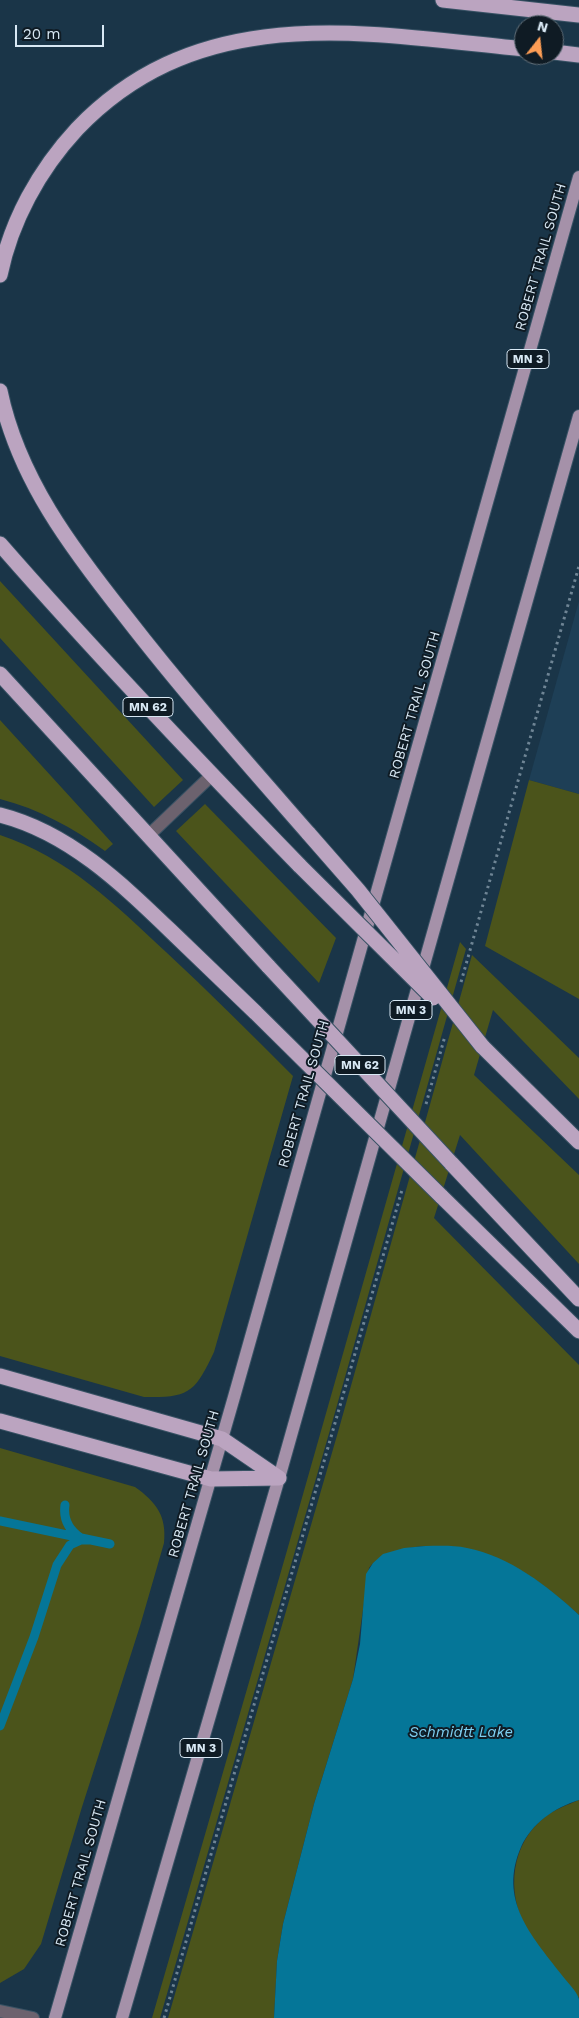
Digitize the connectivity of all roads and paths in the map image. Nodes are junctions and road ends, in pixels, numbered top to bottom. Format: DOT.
graph roads {
  1 [pos="443,0"];
  2 [pos="579,15"];
  3 [pos="514,49"];
  4 [pos="564,53"];
  5 [pos="579,55"];
  6 [pos="579,178"];
  7 [pos="0,275"];
  8 [pos="0,391"];
  9 [pos="579,416"];
  10 [pos="0,544"];
  11 [pos="579,566"];
  12 [pos="0,674"];
  13 [pos="212,775"];
  14 [pos="0,815"];
  15 [pos="148,836"];
  16 [pos="460,985"];
  17 [pos="446,1033"];
  18 [pos="482,1046"];
  19 [pos="424,1109"];
  20 [pos="579,1142"];
  21 [pos="403,1184"];
  22 [pos="579,1299"];
  23 [pos="579,1331"];
  24 [pos="0,1376"];
  25 [pos="0,1421"];
  26 [pos="222,1439"];
  27 [pos="279,1478"];
  28 [pos="211,1479"];
  29 [pos="0,2011"];
  30 [pos="33,2018"];
  31 [pos="55,2018"];
  32 [pos="122,2018"];
  33 [pos="164,2018"];
  1 -- 2 [label="highway"];
  3 -- 7 [label="highway"];
  4 -- 5 [label="highway"];
  6 -- 26 [label="main road, ROBERT TRAIL SOUTH / MN 3"];
  8 -- 18 [label="highway, bridge"];
  9 -- 27 [label="main road, MN 3"];
  10 -- 13 [label="highway, MN 62"];
  11 -- 16 [label="path"];
  12 -- 15 [label="highway, MN 62"];
  13 -- 15 [label="street"];
  13 -- 18 [label="highway, MN 62, bridge"];
  14 -- 23 [label="highway, bridge"];
  15 -- 22 [label="highway, MN 62, bridge"];
  17 -- 19 [label="path"];
  18 -- 20 [label="highway, MN 62"];
  21 -- 33 [label="path"];
  24 -- 26 [label="highway"];
  25 -- 28 [label="highway"];
  26 -- 27 [label="highway"];
  26 -- 28 [label="main road, ROBERT TRAIL SOUTH / MN 3"];
  27 -- 28 [label="highway"];
  27 -- 32 [label="main road, MN 3"];
  28 -- 31 [label="main road, ROBERT TRAIL SOUTH / MN 3"];
  29 -- 30 [label="street"];
}
